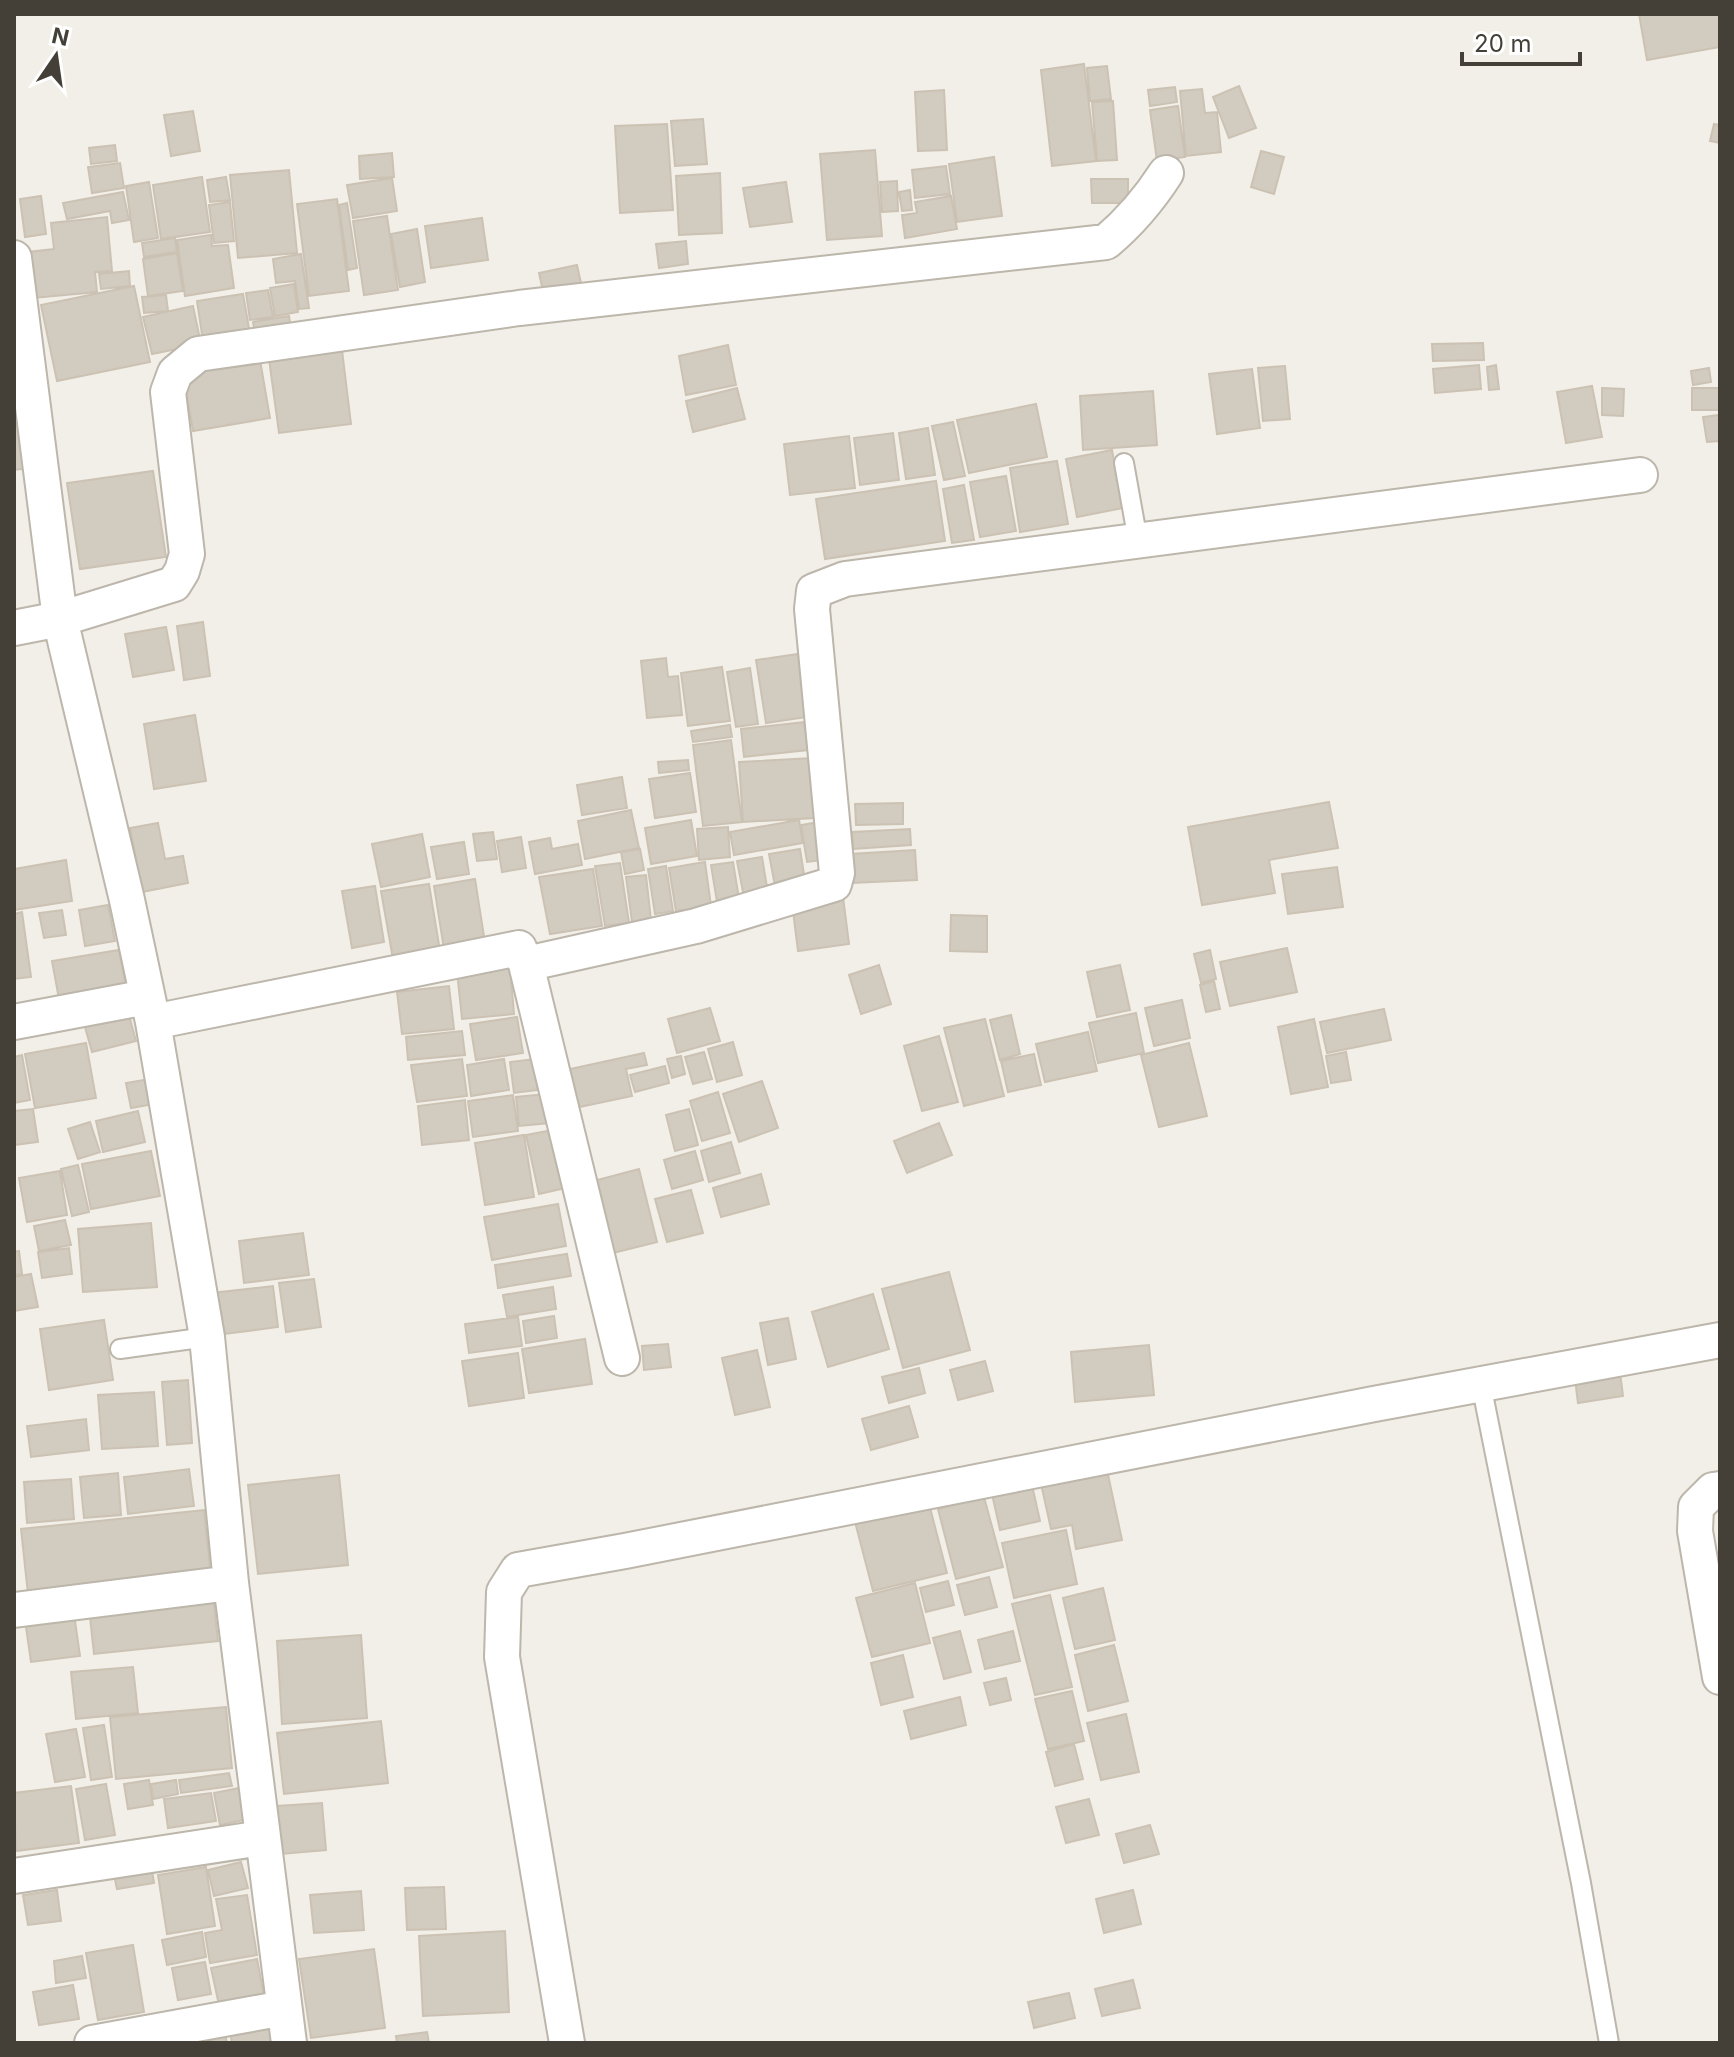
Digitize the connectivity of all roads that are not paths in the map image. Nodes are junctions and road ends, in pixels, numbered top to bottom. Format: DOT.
graph roads {
  1 [pos="1166,173"];
  2 [pos="14,258"];
  3 [pos="1124,463"];
  4 [pos="1640,475"];
  5 [pos="1138,541"];
  6 [pos="60,619"];
  7 [pos="14,628"];
  8 [pos="526,964"];
  9 [pos="150,1010"];
  10 [pos="14,1022"];
  11 [pos="207,1337"];
  12 [pos="1720,1340"];
  13 [pos="120,1349"];
  14 [pos="622,1358"];
  15 [pos="1481,1384"];
  16 [pos="1720,1489"];
  17 [pos="231,1583"];
  18 [pos="14,1610"];
  19 [pos="1720,1677"];
  20 [pos="262,1838"];
  21 [pos="14,1876"];
  22 [pos="284,2008"];
  23 [pos="92,2043"];
  24 [pos="289,2043"];
  25 [pos="567,2043"];
  26 [pos="1609,2043"];
  1 -- 6 [label="street"];
  2 -- 6 [label="street"];
  3 -- 5 [label="lane"];
  4 -- 5 [label="street"];
  5 -- 8 [label="street"];
  6 -- 7 [label="street"];
  6 -- 9 [label="street"];
  8 -- 9 [label="street"];
  8 -- 14 [label="street"];
  9 -- 10 [label="street"];
  9 -- 11 [label="street"];
  11 -- 13 [label="lane"];
  11 -- 17 [label="street"];
  12 -- 15 [label="street"];
  15 -- 25 [label="street"];
  15 -- 26 [label="lane"];
  16 -- 19 [label="street"];
  17 -- 18 [label="street"];
  17 -- 20 [label="street"];
  20 -- 21 [label="street"];
  20 -- 22 [label="street"];
  22 -- 23 [label="street"];
  22 -- 24 [label="street"];
}
